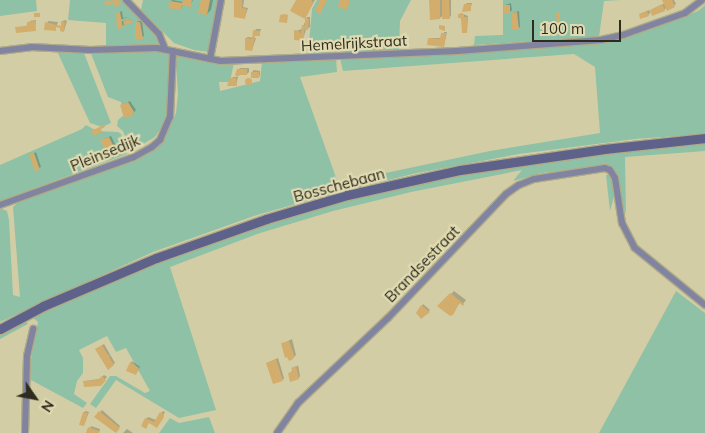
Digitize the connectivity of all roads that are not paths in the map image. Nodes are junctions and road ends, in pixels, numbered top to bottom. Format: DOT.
graph roads {
  1 [pos="126,0"];
  2 [pos="221,0"];
  3 [pos="702,0"];
  4 [pos="165,49"];
  5 [pos="0,51"];
  6 [pos="173,51"];
  7 [pos="210,59"];
  8 [pos="705,138"];
  9 [pos="0,205"];
  10 [pos="705,305"];
  11 [pos="0,329"];
  12 [pos="33,329"];
  13 [pos="25,433"];
  14 [pos="277,433"];
  1 -- 4 [label="street"];
  2 -- 7 [label="street"];
  3 -- 7 [label="street, Hemelrijkstraat"];
  4 -- 5 [label="street, Hemelrijkstraat"];
  4 -- 6 [label="street, Hemelrijkstraat"];
  6 -- 7 [label="street, Hemelrijkstraat"];
  6 -- 9 [label="street, Pleinsedijk"];
  8 -- 11 [label="main road, Bosschebaan"];
  10 -- 14 [label="street, Brandsestraat"];
  12 -- 13 [label="street"];
}
